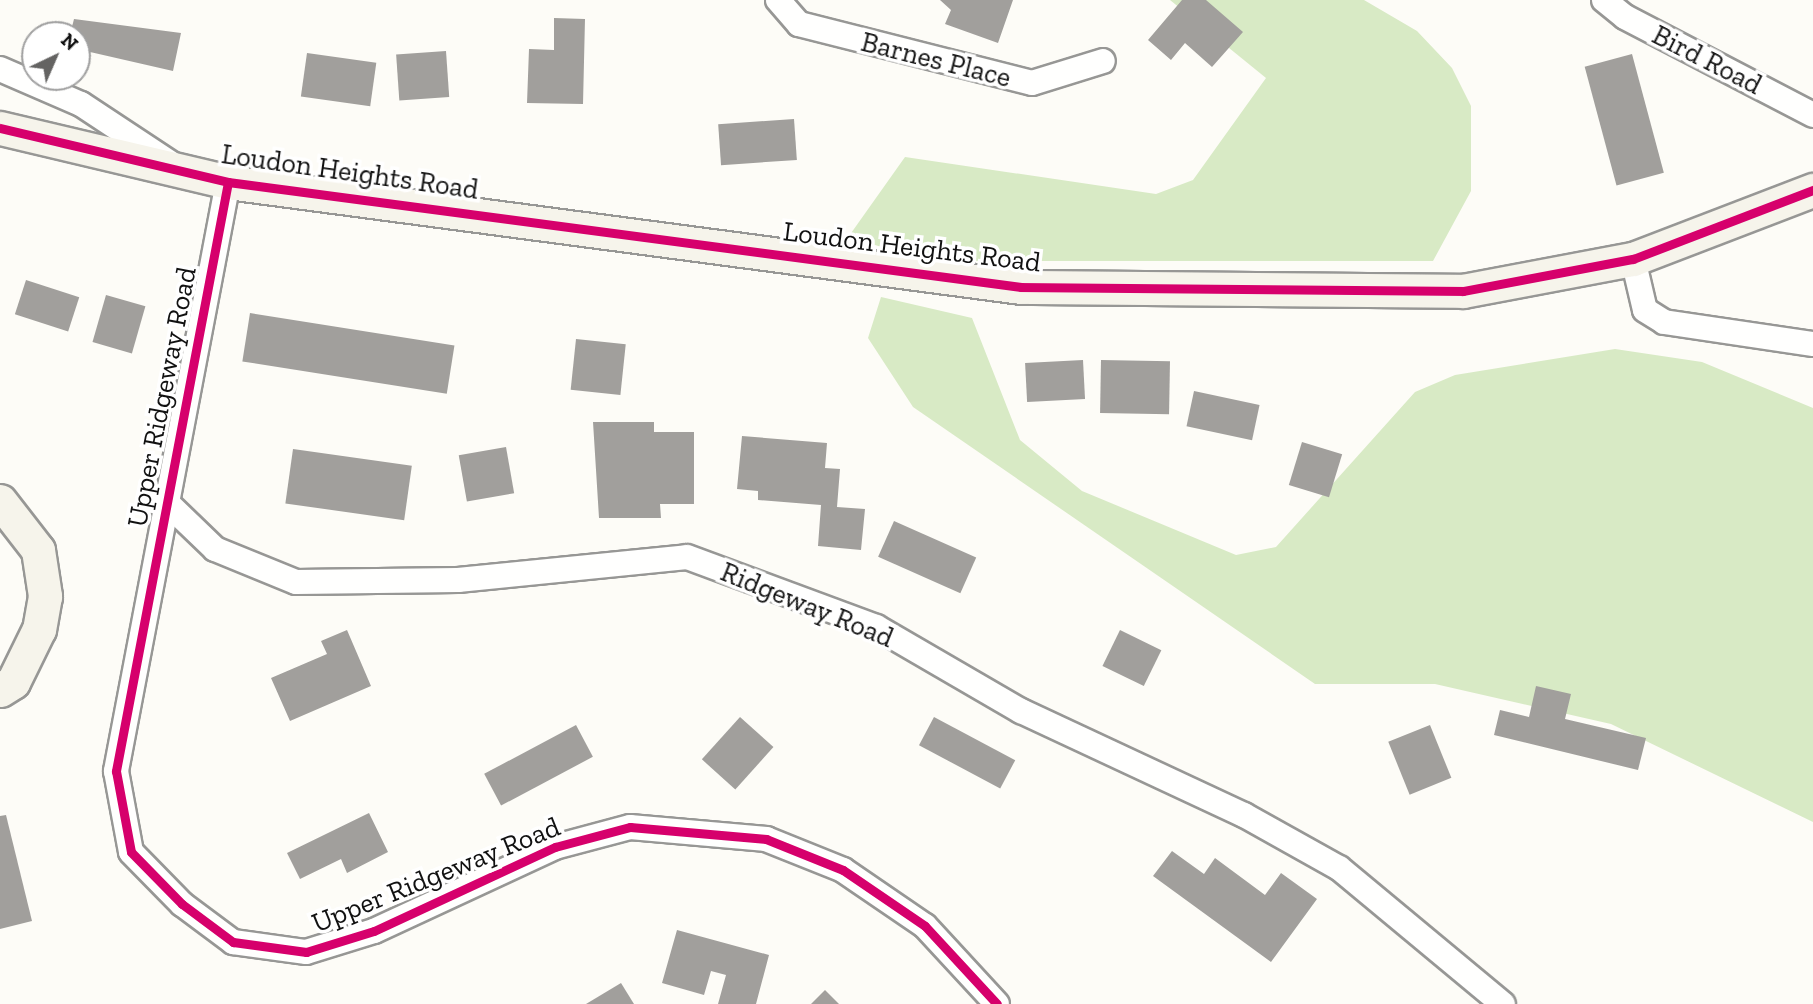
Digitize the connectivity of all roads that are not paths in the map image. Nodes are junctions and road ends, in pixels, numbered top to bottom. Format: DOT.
graph roads {
  1 [pos="778,0"];
  2 [pos="1604,0"];
  3 [pos="1103,61"];
  4 [pos="0,69"];
  5 [pos="1813,115"];
  6 [pos="0,128"];
  7 [pos="173,164"];
  8 [pos="228,182"];
  9 [pos="1813,190"];
  10 [pos="1633,259"];
  11 [pos="1813,344"];
  12 [pos="163,499"];
  13 [pos="0,500"];
  14 [pos="0,690"];
  15 [pos="997,1004"];
  16 [pos="1503,1004"];
  1 -- 3 [label="street, Barnes Place"];
  2 -- 5 [label="street, Bird Road"];
  4 -- 7 [label="street"];
  6 -- 7 [label="street, Loudon Heights Road"];
  7 -- 8 [label="street, Loudon Heights Road"];
  8 -- 10 [label="street, Loudon Heights Road"];
  8 -- 12 [label="street, Upper Ridgeway Road"];
  9 -- 10 [label="street, Loudon Heights Road"];
  10 -- 11 [label="street"];
  12 -- 15 [label="street, Upper Ridgeway Road"];
  12 -- 16 [label="street, Ridgeway Road"];
  13 -- 14 [label="street"];
}
